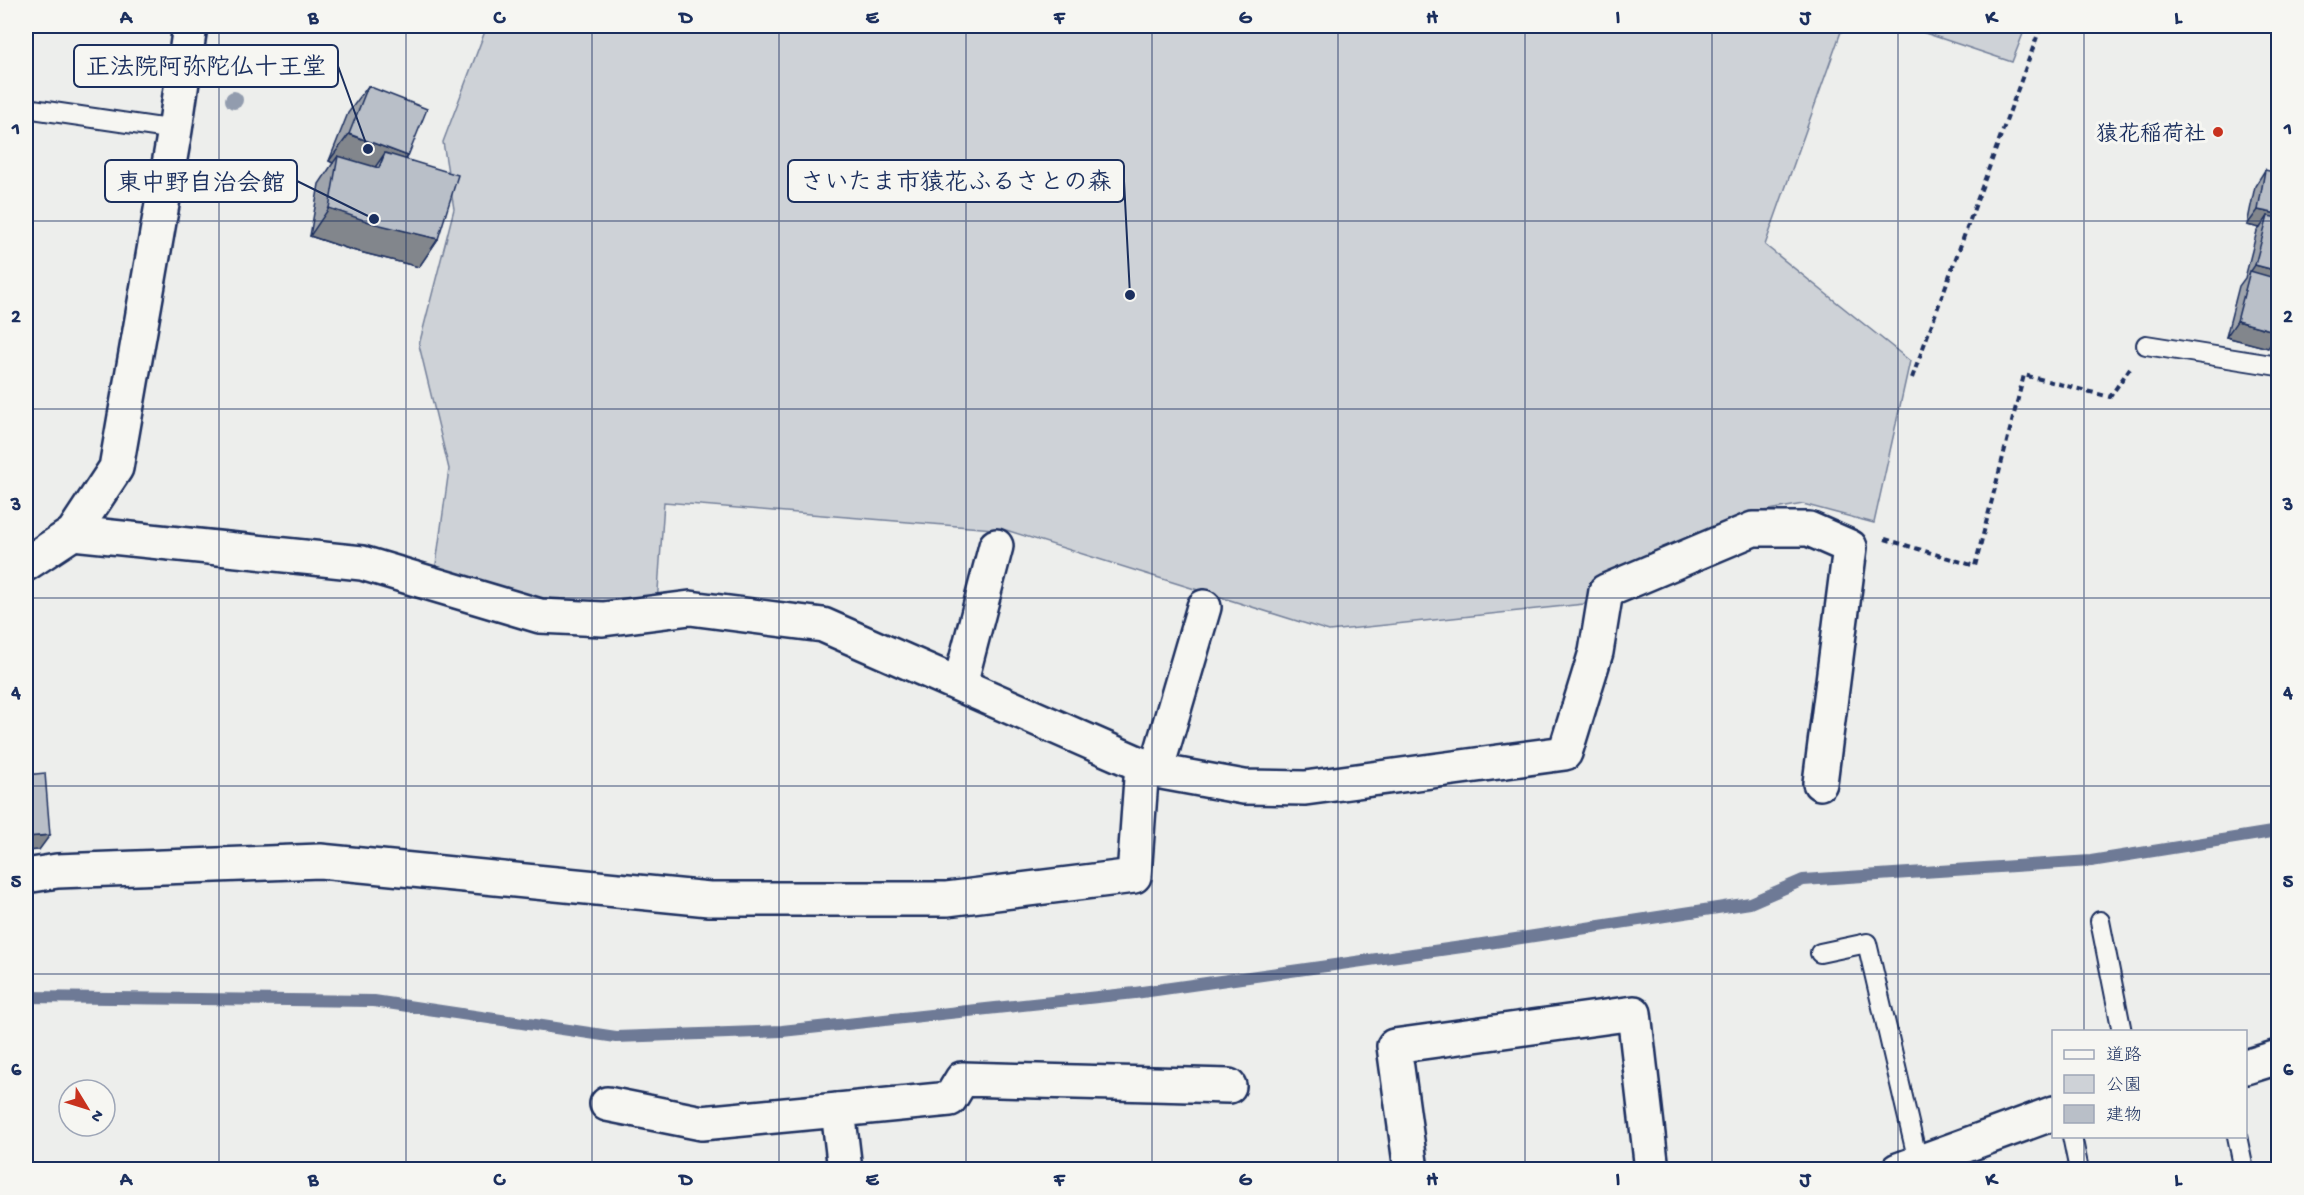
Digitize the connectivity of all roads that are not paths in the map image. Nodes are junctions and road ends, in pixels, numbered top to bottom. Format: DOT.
graph roads {
  1 [pos="190,26"];
  2 [pos="26,108"];
  3 [pos="175,130"];
  4 [pos="2146,345"];
  5 [pos="2278,366"];
  6 [pos="72,533"];
  7 [pos="996,546"];
  8 [pos="26,564"];
  9 [pos="1203,607"];
  10 [pos="960,684"];
  11 [pos="1149,768"];
  12 [pos="1820,783"];
  13 [pos="26,876"];
  14 [pos="2100,921"];
  15 [pos="1820,953"];
  16 [pos="2122,1030"];
  17 [pos="2278,1058"];
  18 [pos="2247,1067"];
  19 [pos="1229,1086"];
  20 [pos="608,1104"];
  21 [pos="838,1110"];
  22 [pos="2052,1114"];
  23 [pos="2072,1138"];
  24 [pos="2237,1138"];
  25 [pos="1912,1167"];
  26 [pos="845,1170"];
  27 [pos="1411,1170"];
  28 [pos="1653,1170"];
  29 [pos="2079,1170"];
  30 [pos="2244,1170"];
  1 -- 3 [label="street"];
  2 -- 3 [label="lane"];
  3 -- 6 [label="street"];
  4 -- 5 [label="lane"];
  6 -- 8 [label="street"];
  6 -- 10 [label="street"];
  7 -- 10 [label="street"];
  9 -- 11 [label="street"];
  10 -- 11 [label="street"];
  11 -- 12 [label="street"];
  11 -- 13 [label="street"];
  14 -- 16 [label="lane"];
  15 -- 25 [label="lane"];
  17 -- 18 [label="street"];
  19 -- 21 [label="street"];
  20 -- 21 [label="street"];
  21 -- 26 [label="street"];
  22 -- 25 [label="street"];
  23 -- 29 [label="lane"];
  24 -- 30 [label="lane"];
  27 -- 28 [label="street"];
}
